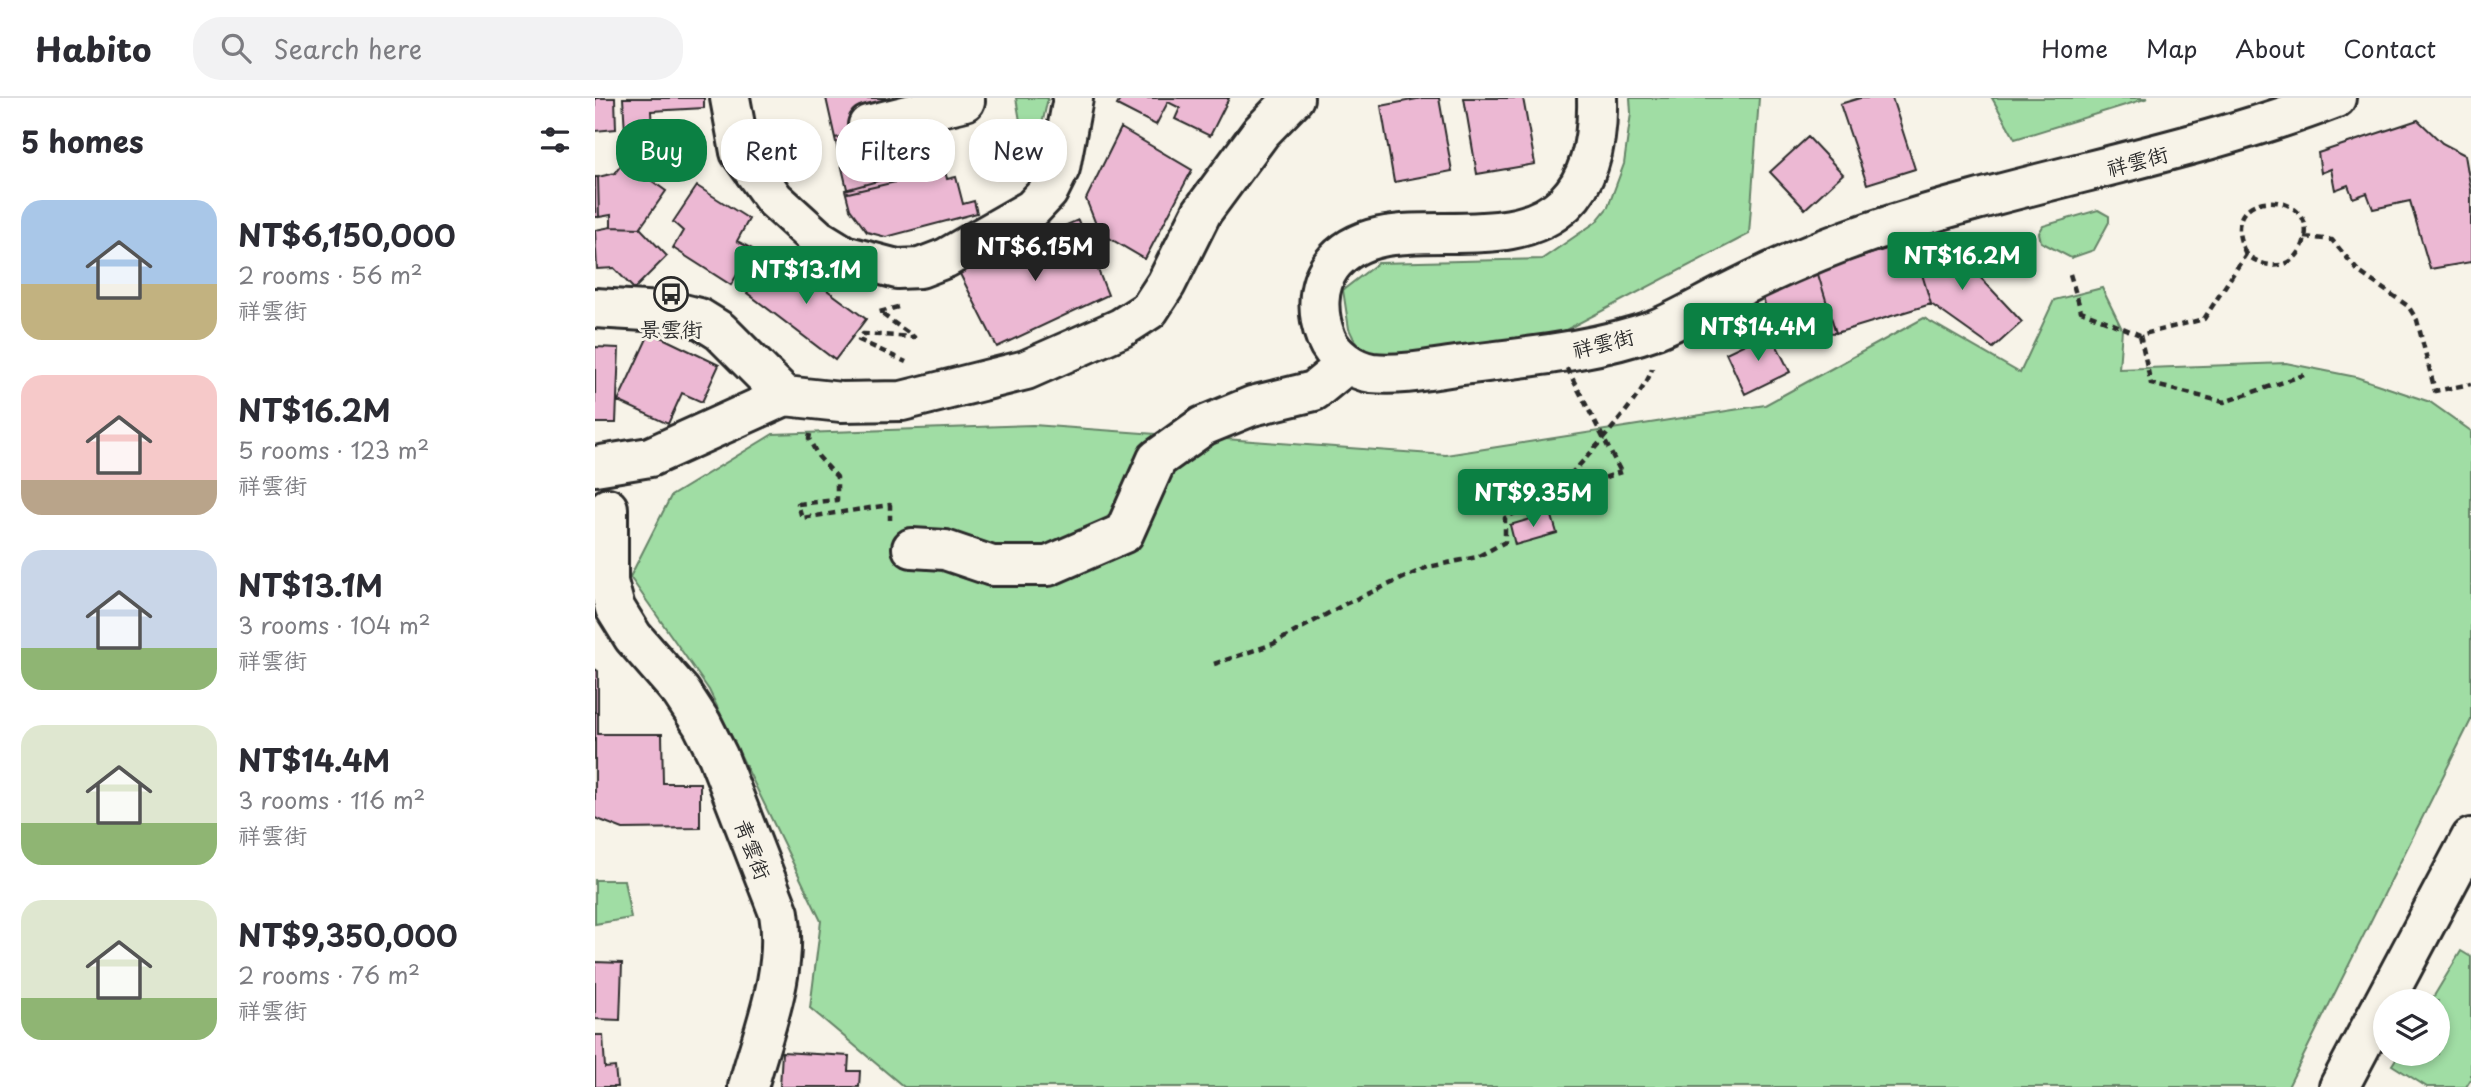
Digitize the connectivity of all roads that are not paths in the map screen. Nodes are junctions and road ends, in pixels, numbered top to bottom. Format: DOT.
graph roads {
  1 [pos="730,98"];
  2 [pos="964,98"];
  3 [pos="1073,98"];
  4 [pos="1294,98"];
  5 [pos="1598,98"];
  6 [pos="2336,98"];
  7 [pos="892,119"];
  8 [pos="595,308"];
  9 [pos="1347,363"];
  10 [pos="785,396"];
  11 [pos="650,457"];
  12 [pos="595,466"];
  13 [pos="601,516"];
  14 [pos="912,548"];
  15 [pos="595,631"];
  16 [pos="633,636"];
  17 [pos="2471,838"];
  18 [pos="748,1087"];
  19 [pos="2339,1087"];
  1 -- 3 [label="street"];
  2 -- 7 [label="street"];
  4 -- 10 [label="street"];
  5 -- 9 [label="street"];
  6 -- 9 [label="street, 祥雲街"];
  8 -- 10 [label="street"];
  9 -- 14 [label="street"];
  10 -- 11 [label="street"];
  11 -- 12 [label="street"];
  11 -- 13 [label="street, 青雲街"];
  13 -- 16 [label="street, 青雲街"];
  15 -- 16 [label="street"];
  16 -- 18 [label="street, 青雲街"];
  17 -- 19 [label="street"];
}
